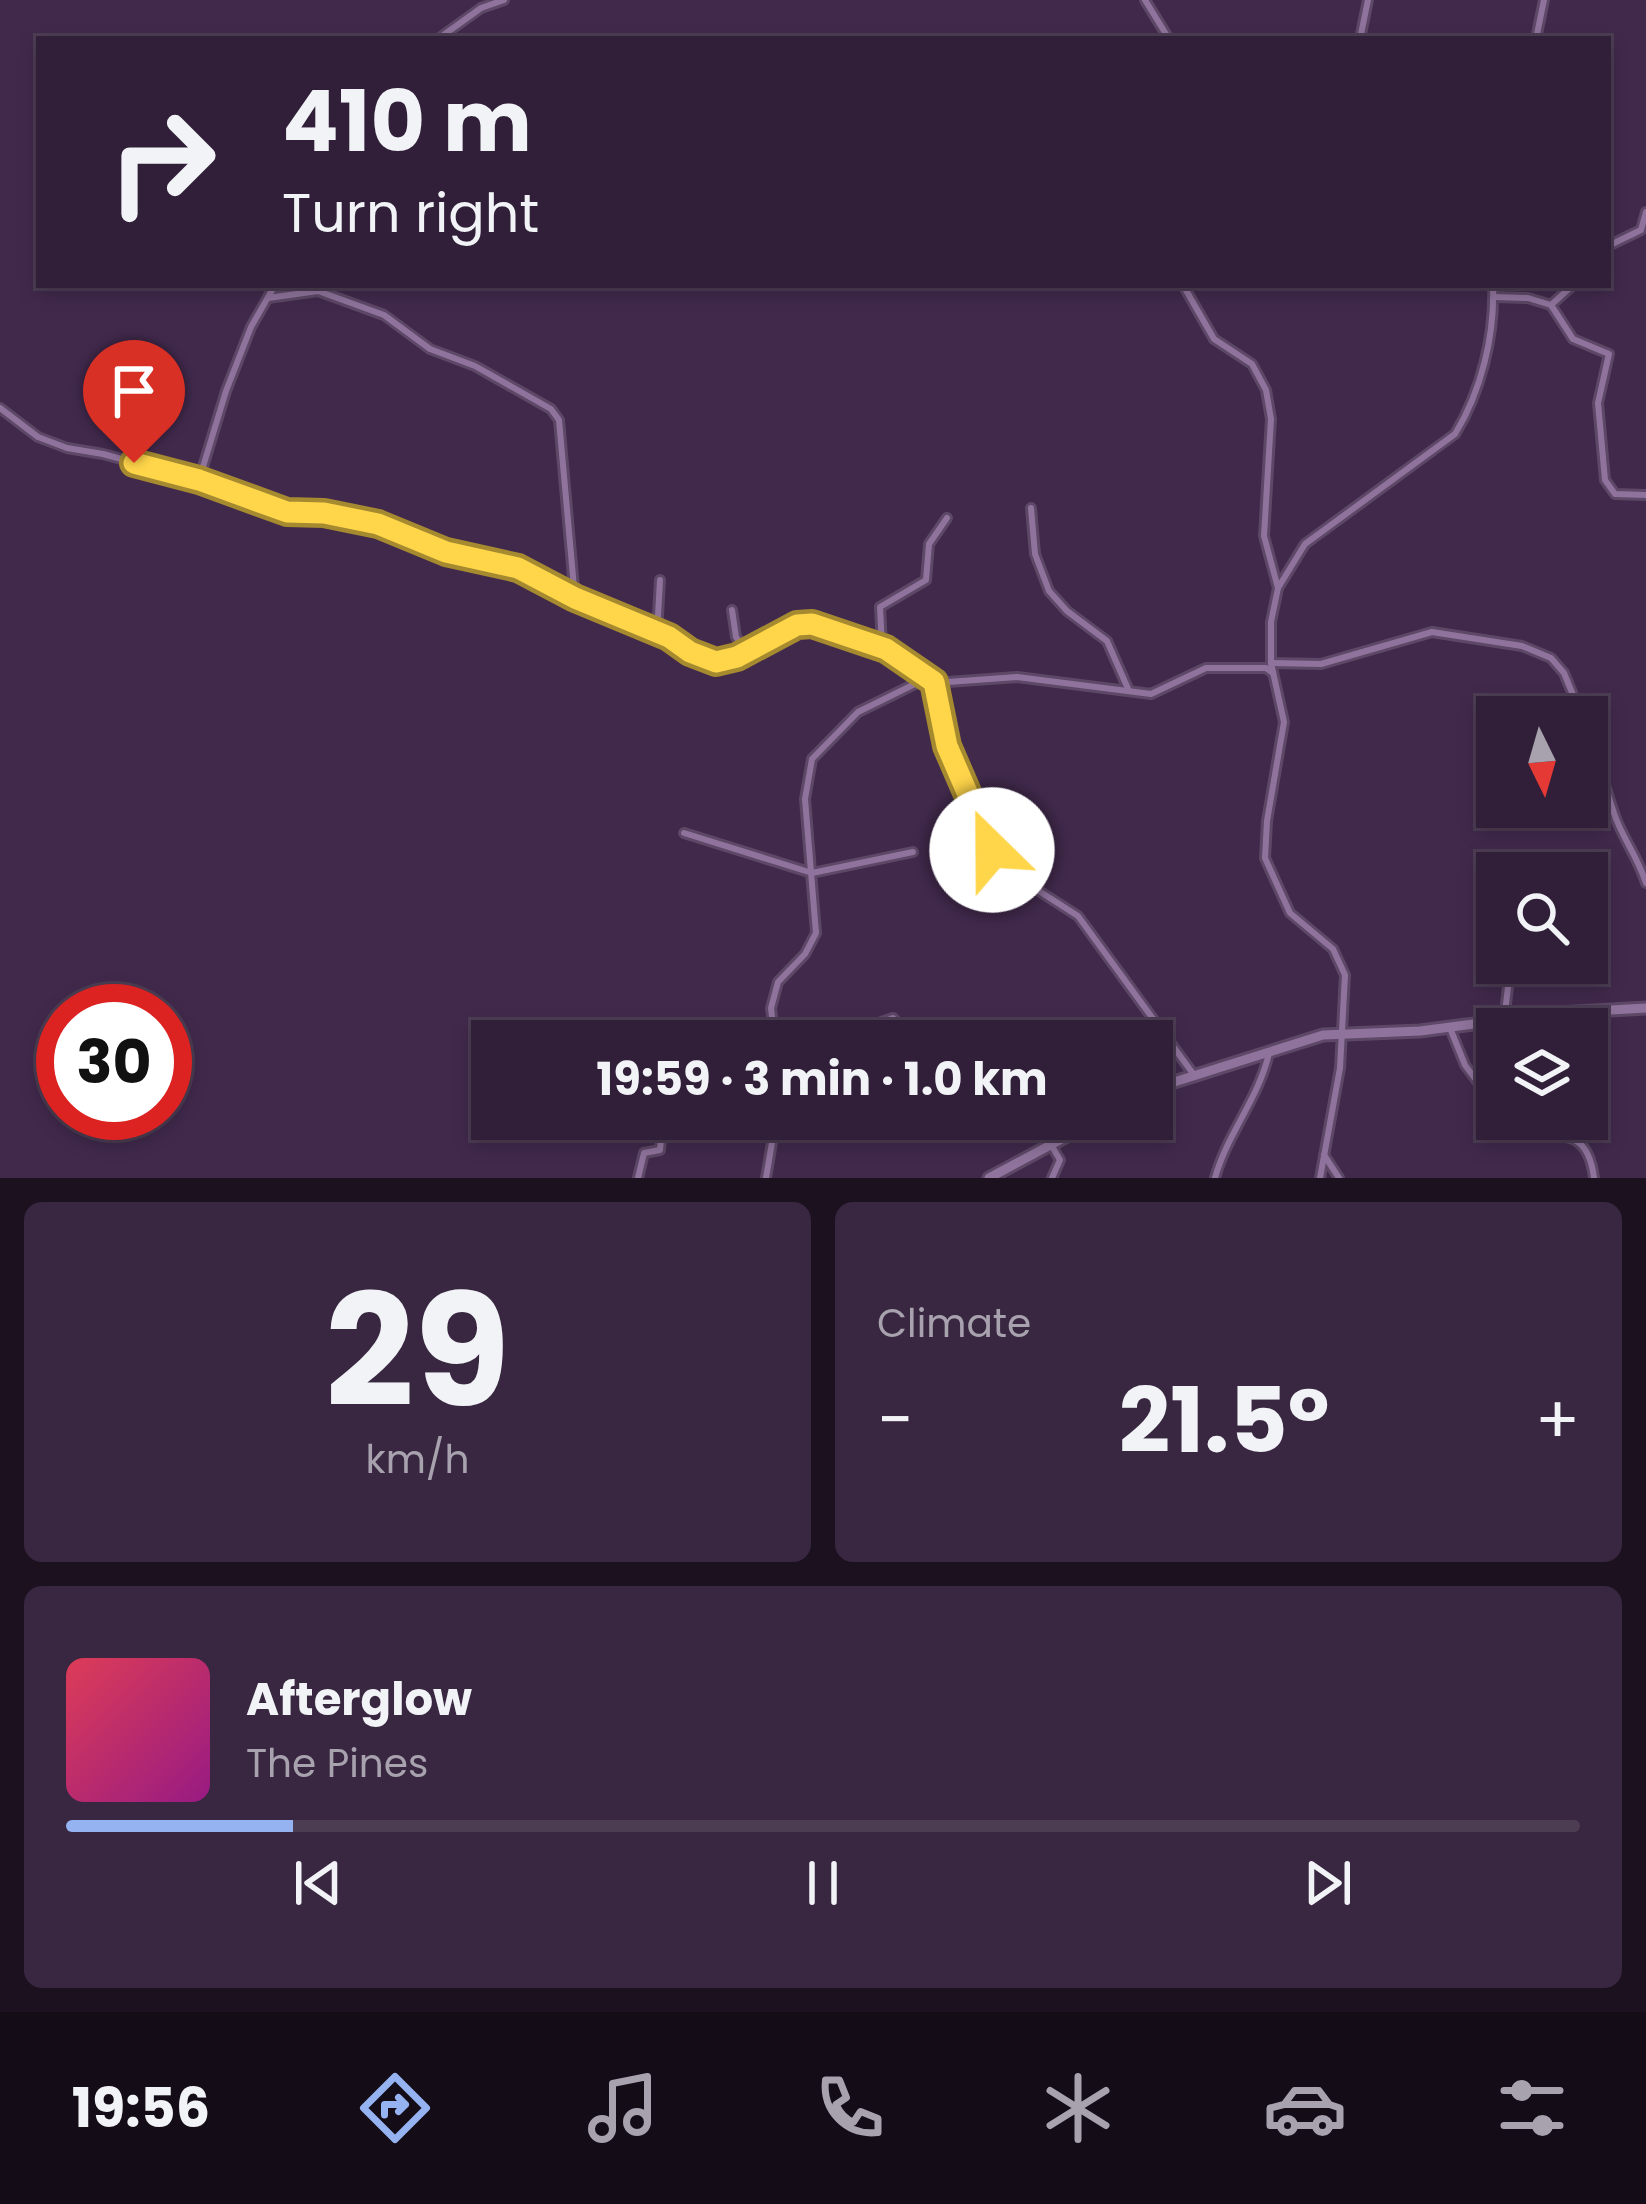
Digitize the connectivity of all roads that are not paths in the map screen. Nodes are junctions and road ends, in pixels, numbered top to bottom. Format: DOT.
graph roads {
  1 [pos="504,0"];
  2 [pos="1145,0"];
  3 [pos="1368,0"];
  4 [pos="1544,0"];
  5 [pos="441,36"];
  6 [pos="1167,36"];
  7 [pos="1361,36"];
  8 [pos="1537,36"];
  9 [pos="1646,212"];
  10 [pos="1611,245"];
  11 [pos="273,288"];
  12 [pos="1185,288"];
  13 [pos="1493,288"];
  14 [pos="1570,288"];
  15 [pos="1494,297"];
  16 [pos="268,298"];
  17 [pos="1551,304"];
  18 [pos="0,408"];
  19 [pos="199,480"];
  20 [pos="1646,495"];
  21 [pos="1031,508"];
  22 [pos="947,518"];
  23 [pos="660,580"];
  24 [pos="1278,588"];
  25 [pos="575,598"];
  26 [pos="733,610"];
  27 [pos="657,633"];
  28 [pos="882,647"];
  29 [pos="746,652"];
  30 [pos="1271,663"];
  31 [pos="1274,673"];
  32 [pos="929,681"];
  33 [pos="1129,691"];
  34 [pos="1573,696"];
  35 [pos="1608,789"];
  36 [pos="684,833"];
  37 [pos="913,851"];
  38 [pos="812,873"];
  39 [pos="1646,883"];
  40 [pos="1646,1008"];
  41 [pos="1608,1011"];
  42 [pos="772,1020"];
  43 [pos="1476,1024"];
  44 [pos="1450,1028"];
  45 [pos="1343,1033"];
  46 [pos="1269,1050"];
  47 [pos="1194,1075"];
  48 [pos="1476,1080"];
  49 [pos="1173,1082"];
  50 [pos="661,1140"];
  51 [pos="772,1140"];
  52 [pos="1049,1140"];
  53 [pos="1063,1140"];
  54 [pos="1572,1140"];
  55 [pos="1053,1146"];
  56 [pos="1324,1155"];
  57 [pos="638,1178"];
  58 [pos="766,1178"];
  59 [pos="989,1178"];
  60 [pos="1052,1178"];
  61 [pos="1215,1178"];
  62 [pos="1319,1178"];
  63 [pos="1339,1178"];
  64 [pos="1594,1178"];
  1 -- 5 [label="street"];
  2 -- 6 [label="street"];
  3 -- 7 [label="street"];
  4 -- 8 [label="street"];
  9 -- 10 [label="street"];
  11 -- 16 [label="street"];
  12 -- 24 [label="street"];
  13 -- 15 [label="street"];
  14 -- 17 [label="street"];
  15 -- 17 [label="street"];
  15 -- 24 [label="street"];
  16 -- 19 [label="street"];
  16 -- 25 [label="street"];
  17 -- 20 [label="street"];
  18 -- 19 [label="street"];
  19 -- 25 [label="street"];
  21 -- 33 [label="street"];
  22 -- 28 [label="street"];
  23 -- 27 [label="street"];
  24 -- 30 [label="street"];
  25 -- 27 [label="street"];
  26 -- 29 [label="street"];
  27 -- 29 [label="street"];
  28 -- 29 [label="street"];
  28 -- 32 [label="street"];
  30 -- 31 [label="street"];
  30 -- 34 [label="street"];
  31 -- 33 [label="street"];
  31 -- 45 [label="street"];
  32 -- 33 [label="street"];
  32 -- 38 [label="street"];
  32 -- 47 [label="street"];
  35 -- 39 [label="street"];
  36 -- 38 [label="street"];
  37 -- 38 [label="street"];
  38 -- 42 [label="street"];
  40 -- 41 [label="main road"];
  43 -- 44 [label="main road"];
  44 -- 45 [label="main road"];
  44 -- 48 [label="street"];
  45 -- 46 [label="main road"];
  45 -- 56 [label="street"];
  46 -- 47 [label="main road"];
  46 -- 61 [label="street"];
  47 -- 49 [label="main road"];
  50 -- 57 [label="street"];
  51 -- 58 [label="street"];
  52 -- 55 [label="street"];
  53 -- 55 [label="main road"];
  54 -- 64 [label="street"];
  55 -- 59 [label="main road"];
  55 -- 60 [label="street"];
  56 -- 62 [label="street"];
  56 -- 63 [label="street"];
}
